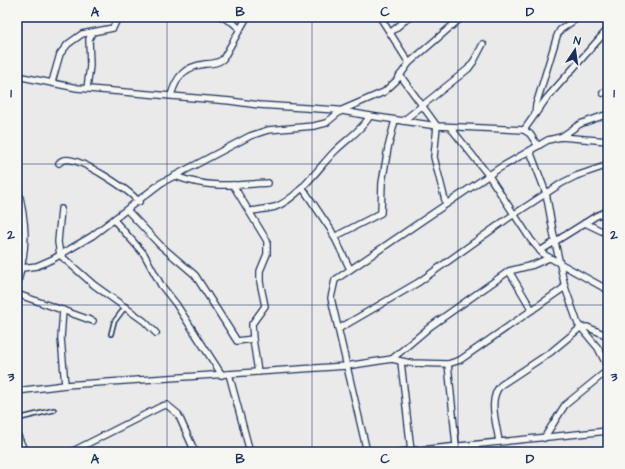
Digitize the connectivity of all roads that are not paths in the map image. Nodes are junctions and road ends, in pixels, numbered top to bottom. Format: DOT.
graph roads {
  1 [pos="118,17"];
  2 [pos="222,17"];
  3 [pos="247,17"];
  4 [pos="380,17"];
  5 [pos="409,17"];
  6 [pos="462,17"];
  7 [pos="579,17"];
  8 [pos="240,29"];
  9 [pos="608,29"];
  10 [pos="92,33"];
  11 [pos="390,33"];
  12 [pos="483,44"];
  13 [pos="409,63"];
  14 [pos="400,75"];
  15 [pos="17,76"];
  16 [pos="52,82"];
  17 [pos="87,88"];
  18 [pos="608,89"];
  19 [pos="603,93"];
  20 [pos="171,95"];
  21 [pos="423,104"];
  22 [pos="342,110"];
  23 [pos="535,114"];
  24 [pos="608,114"];
  25 [pos="370,116"];
  26 [pos="395,120"];
  27 [pos="403,121"];
  28 [pos="438,126"];
  29 [pos="450,127"];
  30 [pos="524,130"];
  31 [pos="561,137"];
  32 [pos="608,141"];
  33 [pos="538,146"];
  34 [pos="530,151"];
  35 [pos="59,163"];
  36 [pos="608,165"];
  37 [pos="175,176"];
  38 [pos="489,176"];
  39 [pos="268,183"];
  40 [pos="17,185"];
  41 [pos="233,185"];
  42 [pos="302,187"];
  43 [pos="546,193"];
  44 [pos="138,202"];
  45 [pos="446,204"];
  46 [pos="61,209"];
  47 [pos="127,210"];
  48 [pos="608,211"];
  49 [pos="250,212"];
  50 [pos="515,215"];
  51 [pos="114,220"];
  52 [pos="585,223"];
  53 [pos="608,234"];
  54 [pos="334,236"];
  55 [pos="555,242"];
  56 [pos="540,251"];
  57 [pos="60,255"];
  58 [pos="548,258"];
  59 [pos="561,265"];
  60 [pos="22,268"];
  61 [pos="350,269"];
  62 [pos="509,272"];
  63 [pos="17,283"];
  64 [pos="565,287"];
  65 [pos="608,290"];
  66 [pos="17,294"];
  67 [pos="126,306"];
  68 [pos="63,310"];
  69 [pos="532,310"];
  70 [pos="93,321"];
  71 [pos="340,328"];
  72 [pos="580,328"];
  73 [pos="111,334"];
  74 [pos="156,334"];
  75 [pos="608,336"];
  76 [pos="253,339"];
  77 [pos="392,359"];
  78 [pos="401,362"];
  79 [pos="448,364"];
  80 [pos="346,366"];
  81 [pos="608,369"];
  82 [pos="258,372"];
  83 [pos="229,374"];
  84 [pos="222,375"];
  85 [pos="64,385"];
  86 [pos="17,391"];
  87 [pos="54,410"];
  88 [pos="17,419"];
  89 [pos="608,431"];
  90 [pos="17,434"];
  91 [pos="544,438"];
  92 [pos="499,442"];
  93 [pos="456,445"];
  94 [pos="412,451"];
  95 [pos="25,452"];
  96 [pos="72,452"];
  97 [pos="195,452"];
  98 [pos="250,452"];
  99 [pos="368,452"];
  100 [pos="400,452"];
  1 -- 10 [label="street"];
  2 -- 8 [label="street"];
  3 -- 8 [label="street"];
  4 -- 11 [label="street"];
  5 -- 11 [label="street"];
  6 -- 13 [label="street"];
  7 -- 23 [label="street"];
  8 -- 20 [label="street"];
  9 -- 23 [label="street"];
  10 -- 16 [label="street"];
  10 -- 17 [label="street"];
  11 -- 13 [label="street"];
  12 -- 21 [label="street"];
  13 -- 14 [label="street"];
  14 -- 21 [label="street"];
  14 -- 22 [label="street"];
  15 -- 16 [label="street"];
  16 -- 17 [label="street"];
  17 -- 20 [label="street"];
  18 -- 19 [label="street"];
  20 -- 22 [label="street"];
  21 -- 27 [label="street"];
  21 -- 28 [label="street"];
  22 -- 25 [label="street"];
  22 -- 37 [label="street"];
  23 -- 30 [label="street"];
  24 -- 31 [label="street"];
  25 -- 26 [label="street"];
  25 -- 42 [label="street"];
  26 -- 27 [label="street"];
  26 -- 54 [label="street"];
  27 -- 28 [label="street"];
  28 -- 29 [label="street"];
  28 -- 45 [label="street"];
  29 -- 30 [label="street"];
  29 -- 38 [label="street"];
  30 -- 33 [label="street"];
  31 -- 32 [label="street"];
  31 -- 33 [label="street"];
  33 -- 34 [label="street"];
  34 -- 38 [label="street"];
  34 -- 43 [label="street"];
  35 -- 44 [label="street"];
  36 -- 43 [label="street"];
  37 -- 41 [label="street"];
  37 -- 44 [label="street"];
  38 -- 45 [label="street"];
  38 -- 50 [label="street"];
  39 -- 41 [label="street"];
  40 -- 60 [label="street"];
  41 -- 49 [label="street"];
  42 -- 49 [label="street"];
  42 -- 54 [label="street"];
  43 -- 50 [label="street"];
  43 -- 55 [label="street"];
  44 -- 47 [label="street"];
  45 -- 61 [label="street"];
  46 -- 57 [label="street"];
  47 -- 51 [label="street"];
  47 -- 76 [label="street"];
  48 -- 52 [label="street"];
  49 -- 76 [label="street"];
  50 -- 56 [label="street"];
  50 -- 71 [label="street"];
  51 -- 57 [label="street"];
  51 -- 84 [label="street"];
  52 -- 53 [label="street"];
  52 -- 55 [label="street"];
  54 -- 61 [label="street"];
  55 -- 56 [label="street"];
  55 -- 59 [label="street"];
  56 -- 58 [label="street"];
  57 -- 60 [label="street"];
  57 -- 67 [label="street"];
  58 -- 59 [label="street"];
  58 -- 62 [label="street"];
  59 -- 64 [label="street"];
  59 -- 65 [label="street"];
  60 -- 63 [label="street"];
  61 -- 71 [label="street"];
  62 -- 69 [label="street"];
  62 -- 77 [label="street"];
  64 -- 69 [label="street"];
  64 -- 72 [label="street"];
  66 -- 68 [label="street"];
  67 -- 73 [label="lane"];
  67 -- 74 [label="street"];
  68 -- 70 [label="street"];
  68 -- 85 [label="street"];
  69 -- 79 [label="street"];
  71 -- 80 [label="street"];
  72 -- 75 [label="street"];
  72 -- 81 [label="street"];
  72 -- 92 [label="street"];
  76 -- 82 [label="street"];
  77 -- 78 [label="street"];
  77 -- 80 [label="street"];
  78 -- 79 [label="street"];
  78 -- 94 [label="street"];
  79 -- 93 [label="street"];
  80 -- 82 [label="street"];
  80 -- 99 [label="street"];
  81 -- 91 [label="street"];
  82 -- 83 [label="street"];
  83 -- 84 [label="street"];
  83 -- 98 [label="street"];
  84 -- 85 [label="street"];
  85 -- 86 [label="street"];
  87 -- 88 [label="lane"];
  89 -- 91 [label="street"];
  90 -- 95 [label="street"];
  91 -- 92 [label="street"];
  92 -- 93 [label="street"];
  93 -- 94 [label="street"];
  94 -- 100 [label="street"];
  96 -- 97 [label="street"];
}
